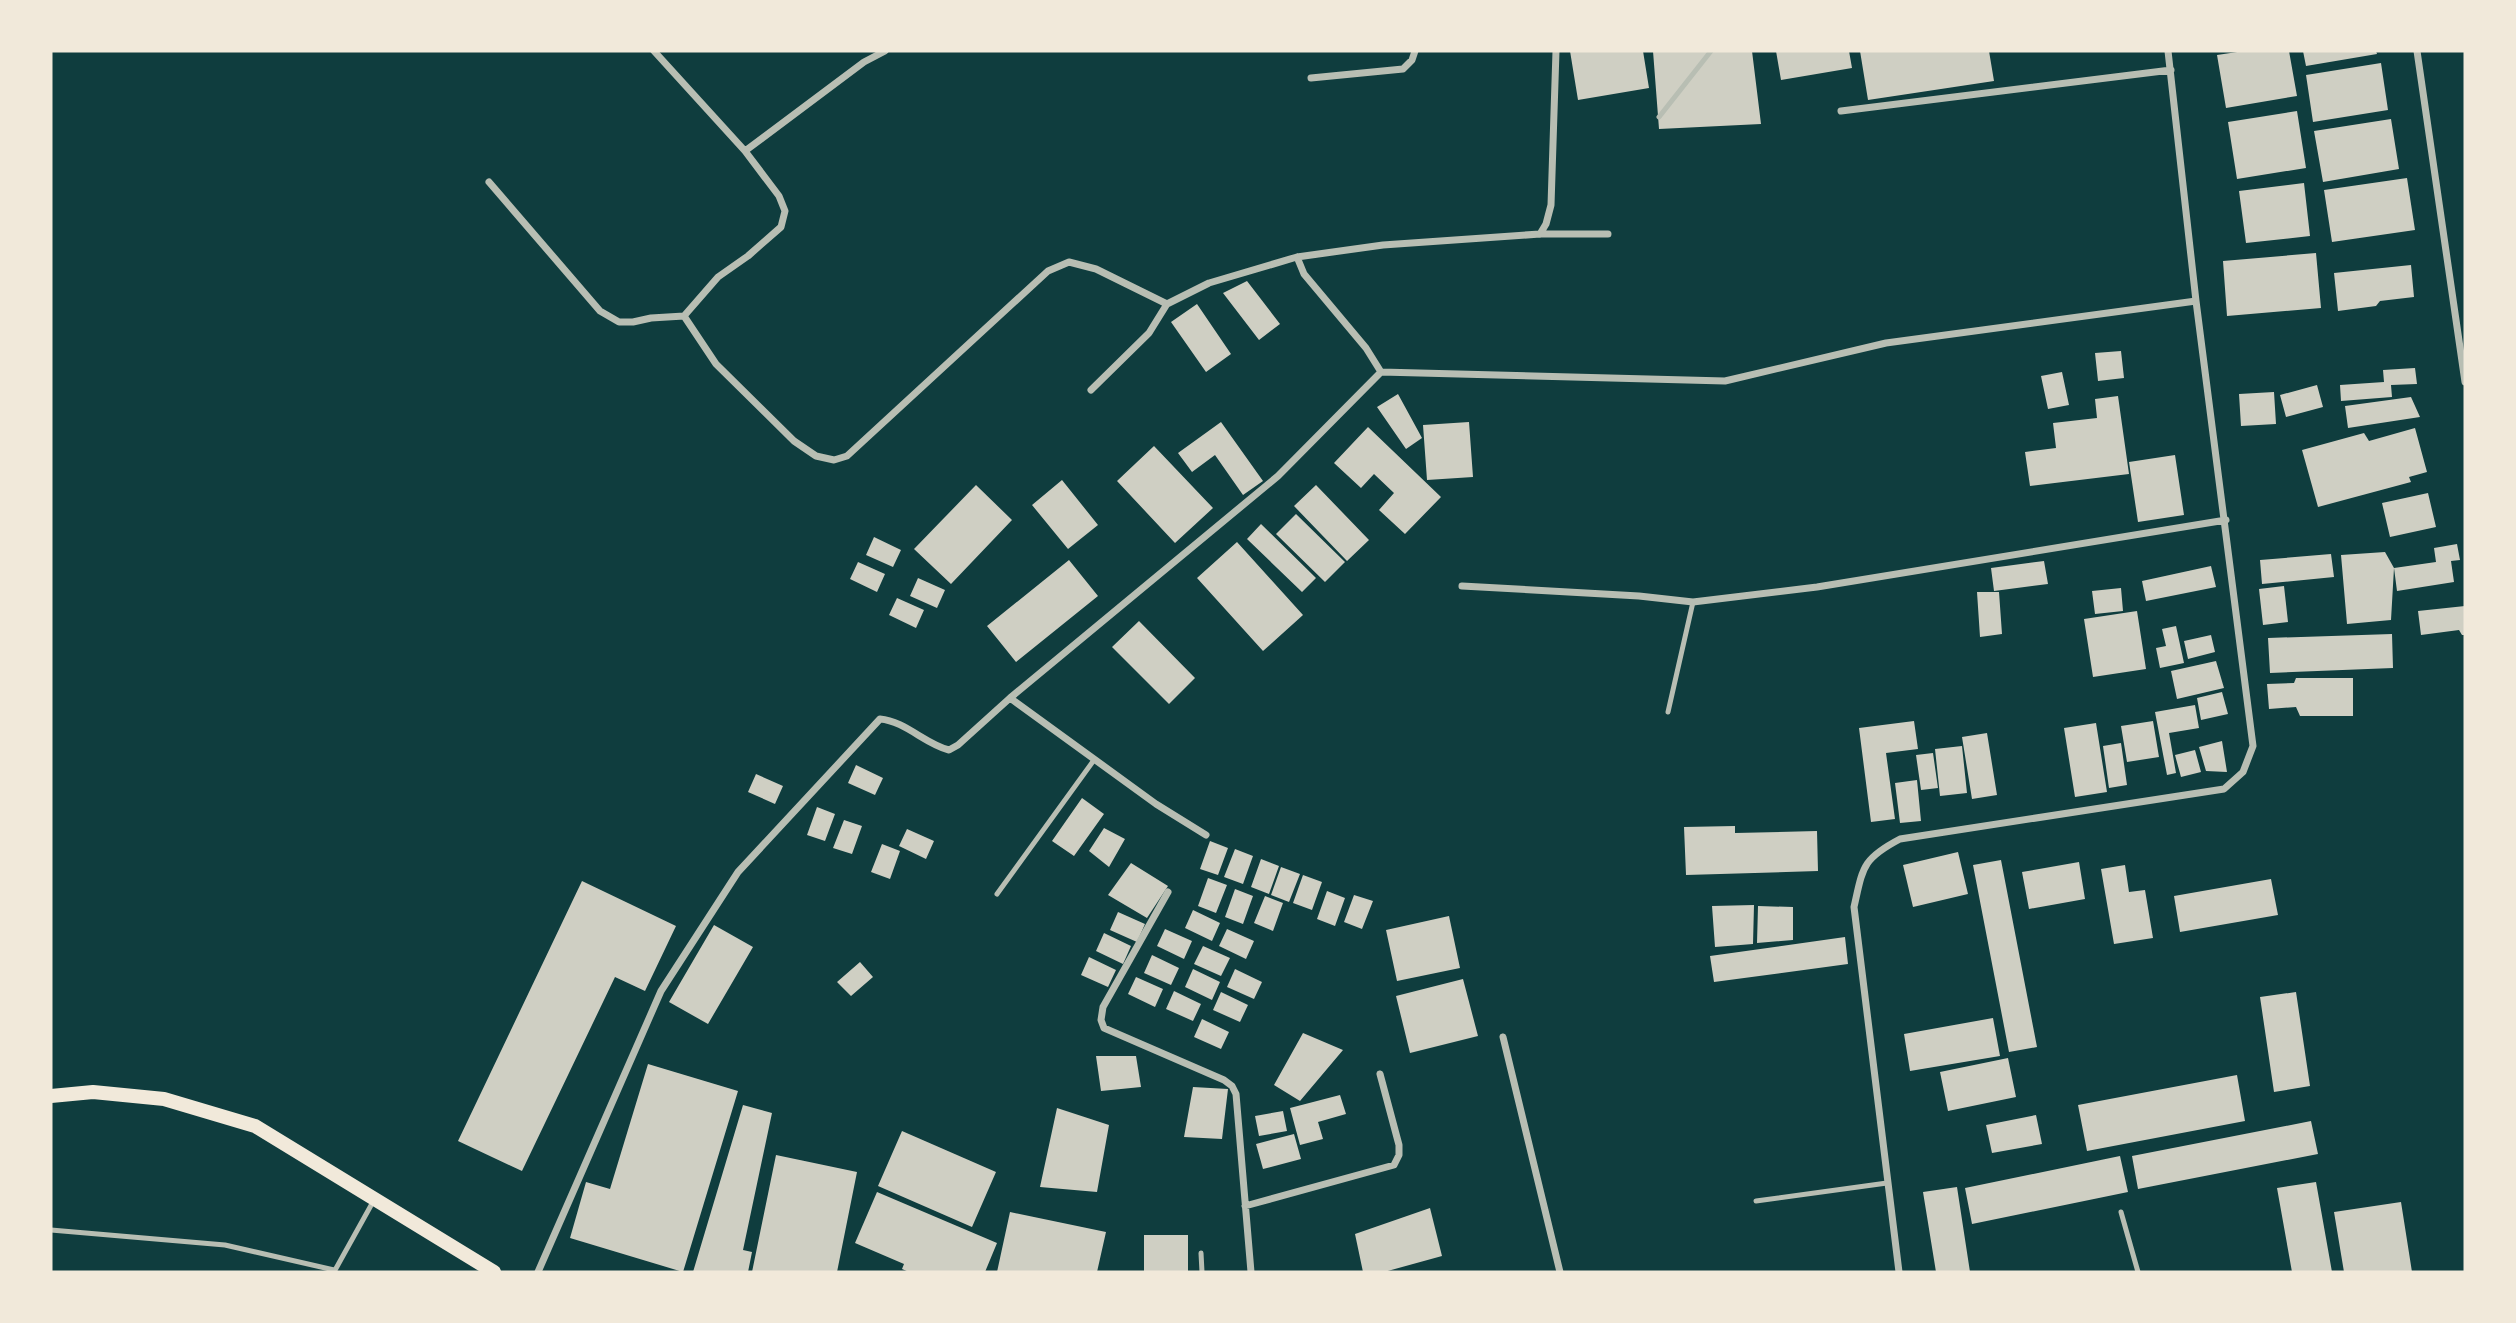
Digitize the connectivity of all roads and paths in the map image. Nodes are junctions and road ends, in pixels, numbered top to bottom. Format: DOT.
graph roads {
  1 [pos="654,51"];
  2 [pos="885,51"];
  3 [pos="1415,51"];
  4 [pos="1556,51"];
  5 [pos="1711,51"];
  6 [pos="2168,51"];
  7 [pos="2417,51"];
  8 [pos="2171,70"];
  9 [pos="1311,78"];
  10 [pos="1841,111"];
  11 [pos="1659,117"];
  12 [pos="744,150"];
  13 [pos="489,182"];
  14 [pos="1540,234"];
  15 [pos="1608,234"];
  16 [pos="1297,257"];
  17 [pos="2196,301"];
  18 [pos="1167,304"];
  19 [pos="684,316"];
  20 [pos="1381,372"];
  21 [pos="2465,382"];
  22 [pos="1091,390"];
  23 [pos="2226,520"];
  24 [pos="1462,586"];
  25 [pos="1693,602"];
  26 [pos="1010,698"];
  27 [pos="1668,712"];
  28 [pos="1094,760"];
  29 [pos="1206,835"];
  30 [pos="1168,892"];
  31 [pos="997,894"];
  32 [pos="1503,1037"];
  33 [pos="1380,1074"];
  34 [pos="51,1096"];
  35 [pos="1886,1183"];
  36 [pos="374,1200"];
  37 [pos="1756,1201"];
  38 [pos="1245,1206"];
  39 [pos="2121,1212"];
  40 [pos="51,1230"];
  41 [pos="1201,1253"];
  42 [pos="334,1271"];
  43 [pos="494,1272"];
  44 [pos="538,1272"];
  45 [pos="1202,1272"];
  46 [pos="1251,1272"];
  47 [pos="1560,1272"];
  48 [pos="1899,1272"];
  49 [pos="2138,1272"];
  1 -- 12 [label="street"];
  2 -- 12 [label="street"];
  3 -- 9 [label="street"];
  4 -- 14 [label="street"];
  5 -- 11 [label="lane"];
  6 -- 8 [label="street"];
  7 -- 21 [label="street"];
  8 -- 10 [label="street"];
  8 -- 17 [label="street"];
  12 -- 19 [label="street"];
  13 -- 19 [label="street"];
  14 -- 15 [label="street"];
  14 -- 16 [label="street"];
  16 -- 18 [label="street"];
  16 -- 20 [label="street"];
  17 -- 20 [label="street"];
  17 -- 23 [label="street"];
  18 -- 19 [label="street"];
  18 -- 22 [label="street"];
  20 -- 26 [label="street"];
  23 -- 25 [label="street"];
  23 -- 35 [label="street"];
  24 -- 25 [label="street"];
  25 -- 27 [label="lane"];
  26 -- 28 [label="street"];
  26 -- 44 [label="street"];
  28 -- 29 [label="street"];
  28 -- 31 [label="lane"];
  30 -- 38 [label="street"];
  32 -- 47 [label="street"];
  33 -- 38 [label="street"];
  34 -- 36 [label="main road"];
  35 -- 37 [label="lane"];
  35 -- 48 [label="street"];
  36 -- 42 [label="lane"];
  36 -- 43 [label="main road"];
  38 -- 46 [label="street"];
  39 -- 49 [label="lane"];
  40 -- 42 [label="lane"];
  41 -- 45 [label="lane"];
}
